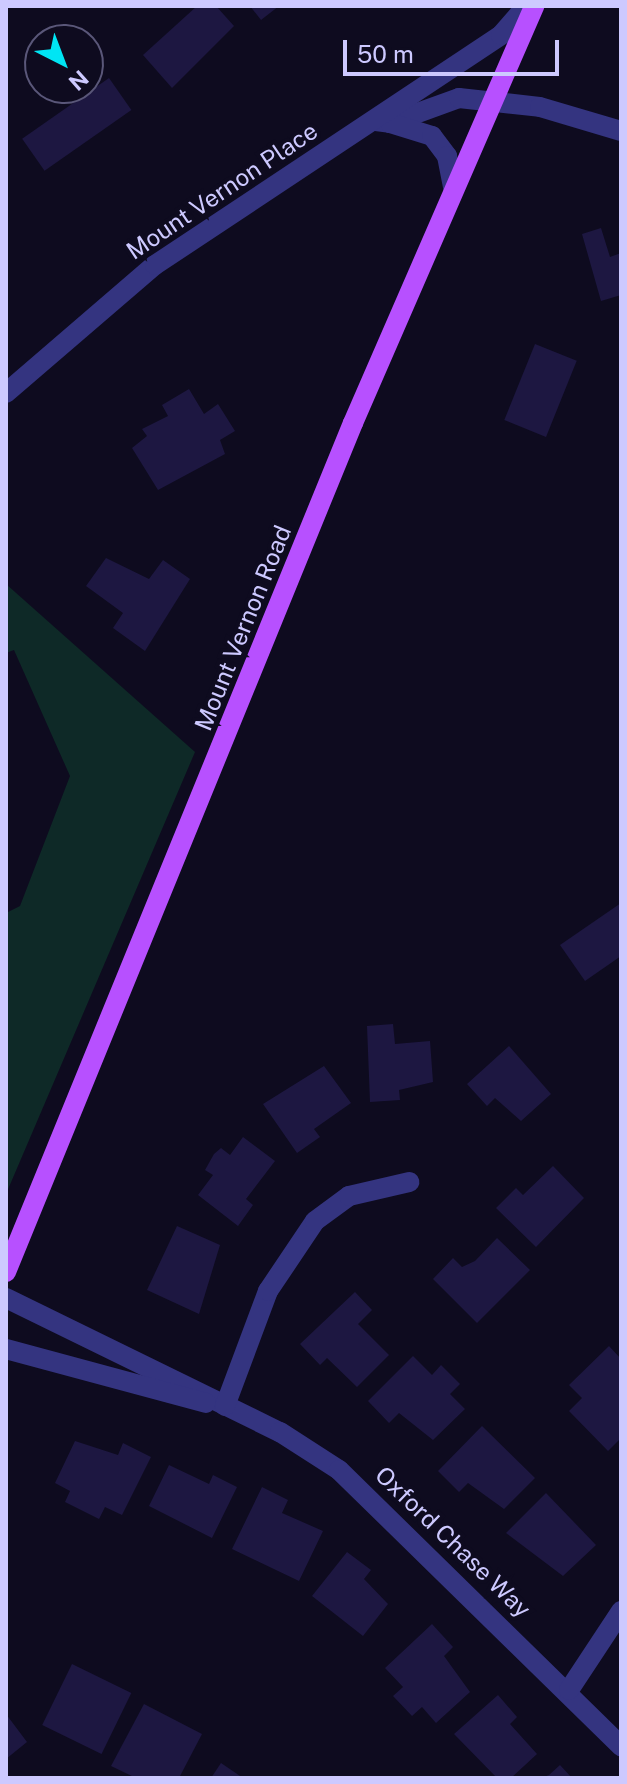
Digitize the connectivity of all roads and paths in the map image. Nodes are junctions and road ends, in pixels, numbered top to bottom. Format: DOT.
graph roads {
  1 [pos="526,6"];
  2 [pos="534,6"];
  3 [pos="496,101"];
  4 [pos="383,122"];
  5 [pos="621,131"];
  6 [pos="453,187"];
  7 [pos="6,393"];
  8 [pos="409,1182"];
  9 [pos="6,1272"];
  10 [pos="6,1298"];
  11 [pos="6,1349"];
  12 [pos="225,1406"];
  13 [pos="621,1611"];
  14 [pos="569,1690"];
  15 [pos="621,1746"];
  1 -- 4 [label="street"];
  2 -- 3 [label="main road, Mount Vernon Road"];
  3 -- 4 [label="street, Mount Vernon Place"];
  3 -- 5 [label="street, Mount Vernon Place"];
  3 -- 6 [label="main road, Mount Vernon Road"];
  4 -- 6 [label="street"];
  4 -- 7 [label="street, Mount Vernon Place"];
  6 -- 9 [label="main road, Mount Vernon Road"];
  8 -- 12 [label="street"];
  10 -- 12 [label="street, Oxford Chase Way"];
  11 -- 12 [label="street, Oxford Chase Way"];
  12 -- 14 [label="street, Oxford Chase Way"];
  13 -- 14 [label="street"];
  14 -- 15 [label="street, Oxford Chase Way"];
}
